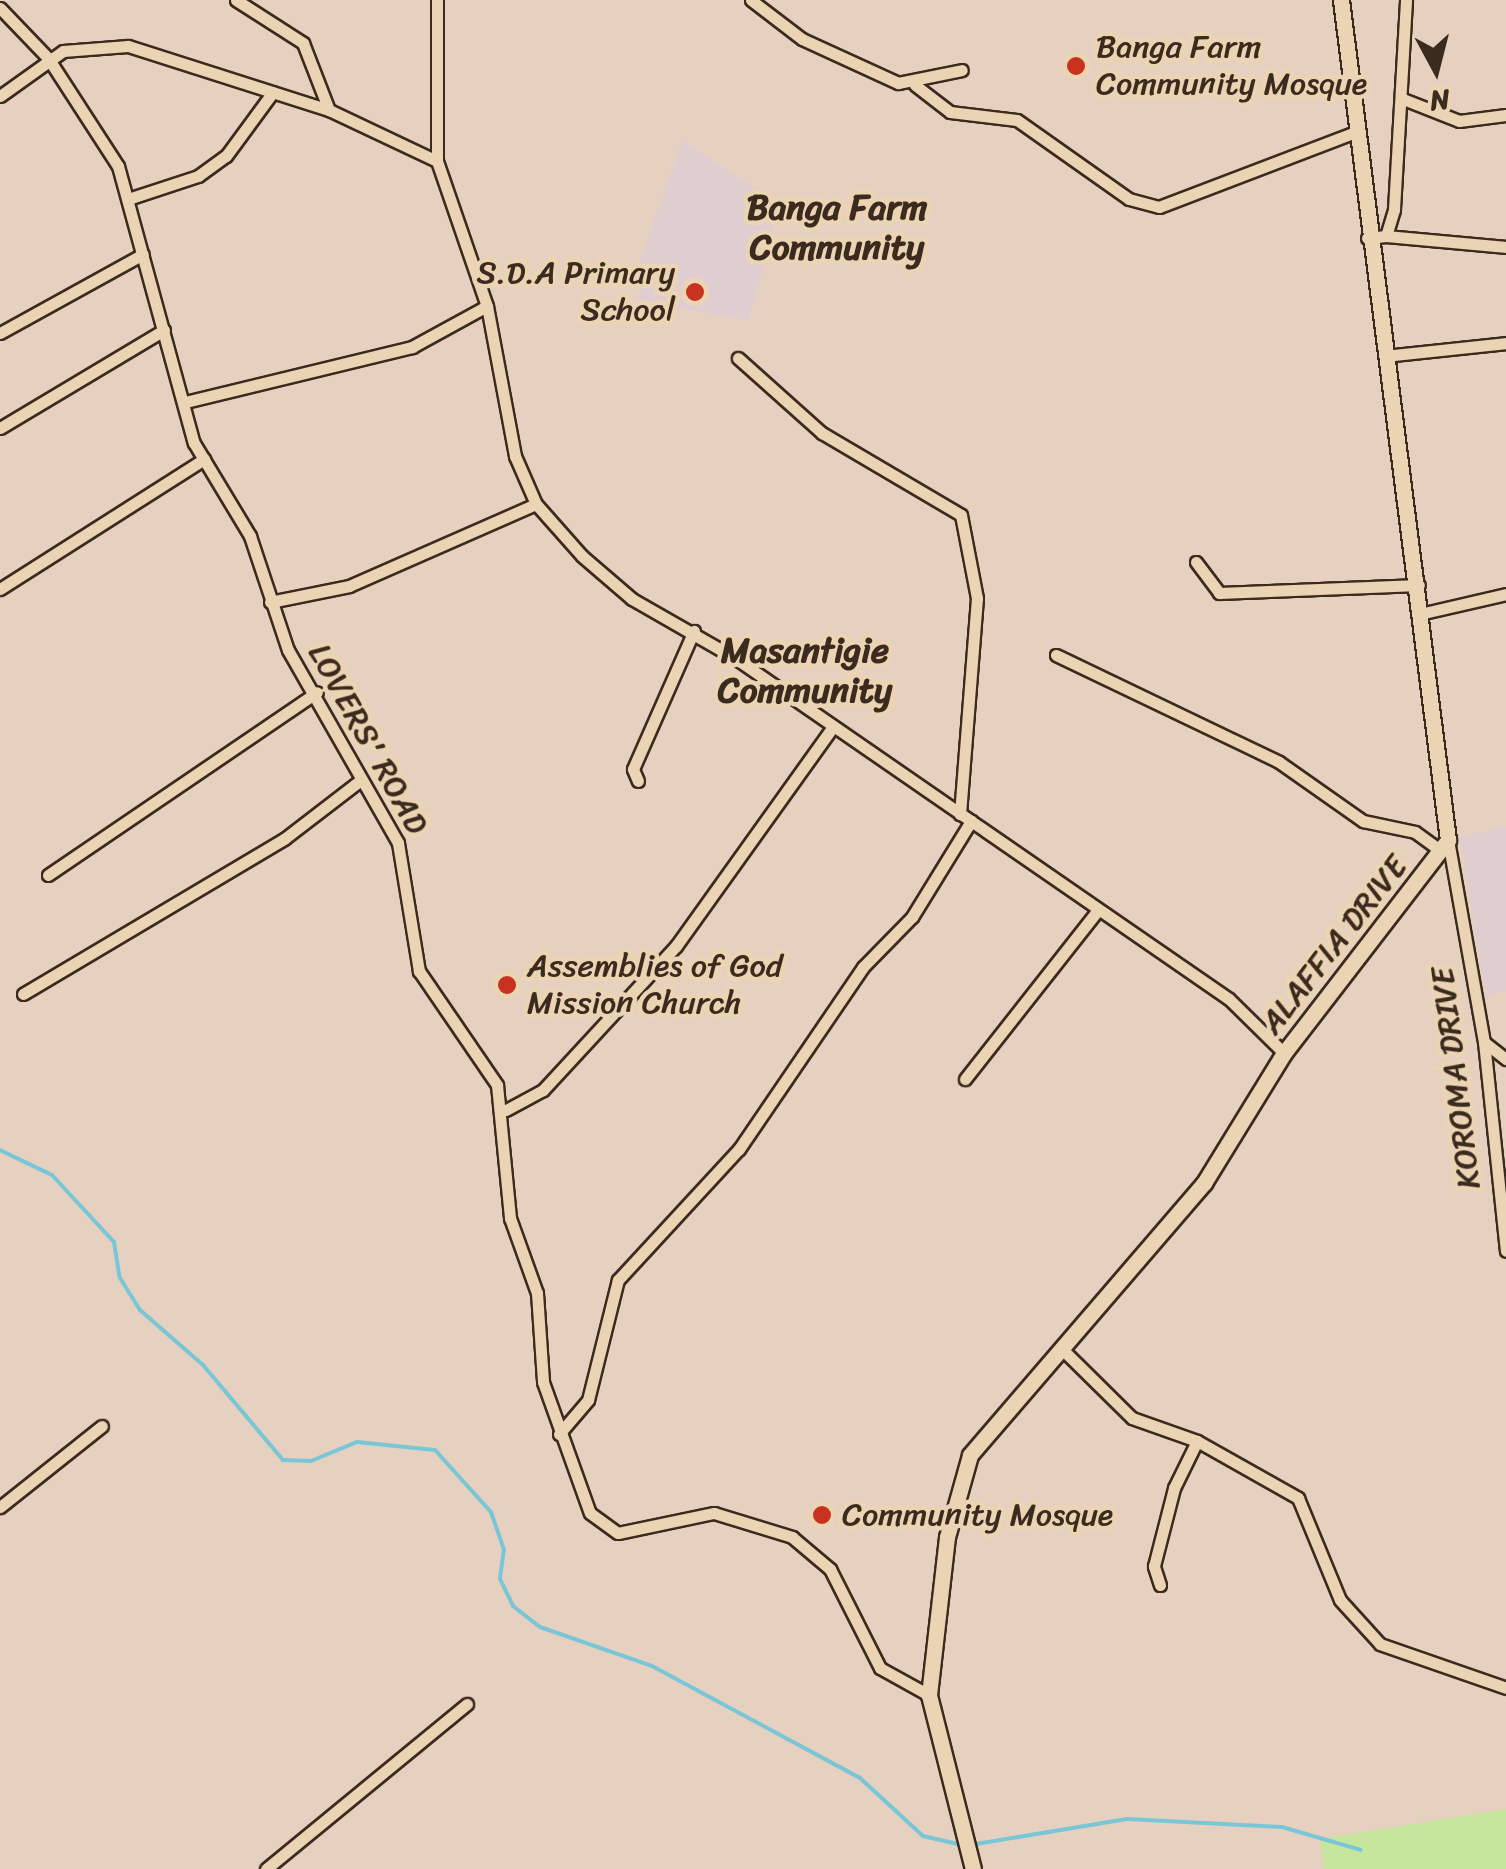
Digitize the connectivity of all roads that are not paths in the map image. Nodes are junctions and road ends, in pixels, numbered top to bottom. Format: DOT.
graph roads {
  1 [pos="236,0"];
  2 [pos="437,0"];
  3 [pos="751,0"];
  4 [pos="1341,0"];
  5 [pos="1406,0"];
  6 [pos="0,8"];
  7 [pos="48,58"];
  8 [pos="962,70"];
  9 [pos="915,84"];
  10 [pos="273,92"];
  11 [pos="0,96"];
  12 [pos="1403,99"];
  13 [pos="329,110"];
  14 [pos="1506,115"];
  15 [pos="1355,132"];
  16 [pos="438,161"];
  17 [pos="128,199"];
  18 [pos="1386,236"];
  19 [pos="1367,238"];
  20 [pos="1506,247"];
  21 [pos="143,254"];
  22 [pos="487,306"];
  23 [pos="164,330"];
  24 [pos="0,333"];
  25 [pos="1506,343"];
  26 [pos="1385,356"];
  27 [pos="738,358"];
  28 [pos="185,402"];
  29 [pos="0,428"];
  30 [pos="204,459"];
  31 [pos="536,504"];
  32 [pos="1196,562"];
  33 [pos="1419,585"];
  34 [pos="0,589"];
  35 [pos="1506,594"];
  36 [pos="270,602"];
  37 [pos="1424,613"];
  38 [pos="694,631"];
  39 [pos="1056,655"];
  40 [pos="316,692"];
  41 [pos="833,727"];
  42 [pos="361,780"];
  43 [pos="638,782"];
  44 [pos="966,817"];
  45 [pos="1445,845"];
  46 [pos="48,875"];
  47 [pos="1097,911"];
  48 [pos="23,994"];
  49 [pos="1484,1042"];
  50 [pos="1284,1053"];
  51 [pos="1506,1059"];
  52 [pos="966,1080"];
  53 [pos="506,1110"];
  54 [pos="1506,1251"];
  55 [pos="1063,1350"];
  56 [pos="102,1426"];
  57 [pos="560,1434"];
  58 [pos="1197,1441"];
  59 [pos="0,1507"];
  60 [pos="1160,1585"];
  61 [pos="1506,1688"];
  62 [pos="929,1695"];
  63 [pos="468,1704"];
  64 [pos="266,1869"];
  65 [pos="974,1869"];
  1 -- 13 [label="street"];
  2 -- 16 [label="street"];
  3 -- 9 [label="street"];
  4 -- 15 [label="street, ALAFFIA DRIVE"];
  5 -- 12 [label="street"];
  6 -- 7 [label="street, LOVERS' ROAD"];
  7 -- 10 [label="street"];
  7 -- 11 [label="street"];
  7 -- 17 [label="street, LOVERS' ROAD"];
  8 -- 9 [label="street"];
  9 -- 15 [label="street"];
  10 -- 13 [label="street"];
  10 -- 17 [label="street"];
  12 -- 14 [label="street"];
  12 -- 18 [label="street"];
  13 -- 16 [label="street"];
  15 -- 19 [label="street, ALAFFIA DRIVE"];
  16 -- 22 [label="street"];
  17 -- 21 [label="street, LOVERS' ROAD"];
  18 -- 19 [label="street"];
  18 -- 20 [label="street"];
  19 -- 26 [label="street, ALAFFIA DRIVE"];
  21 -- 23 [label="street, LOVERS' ROAD"];
  21 -- 24 [label="street"];
  22 -- 28 [label="street"];
  22 -- 31 [label="street"];
  23 -- 28 [label="street, LOVERS' ROAD"];
  23 -- 29 [label="street"];
  25 -- 26 [label="street"];
  26 -- 33 [label="street, ALAFFIA DRIVE"];
  27 -- 44 [label="street"];
  28 -- 30 [label="street, LOVERS' ROAD"];
  30 -- 34 [label="street"];
  30 -- 36 [label="street, LOVERS' ROAD"];
  31 -- 36 [label="street"];
  31 -- 38 [label="street"];
  32 -- 33 [label="street"];
  33 -- 37 [label="street, ALAFFIA DRIVE"];
  35 -- 37 [label="street"];
  36 -- 40 [label="street, LOVERS' ROAD"];
  37 -- 45 [label="street, ALAFFIA DRIVE"];
  38 -- 41 [label="street"];
  38 -- 43 [label="street"];
  39 -- 45 [label="street"];
  40 -- 42 [label="street, LOVERS' ROAD"];
  40 -- 46 [label="street"];
  41 -- 44 [label="street"];
  41 -- 53 [label="street"];
  42 -- 48 [label="street"];
  42 -- 53 [label="street, LOVERS' ROAD"];
  44 -- 47 [label="street"];
  44 -- 57 [label="street"];
  45 -- 49 [label="street, KOROMA DRIVE"];
  45 -- 50 [label="street, ALAFFIA DRIVE"];
  47 -- 50 [label="street"];
  47 -- 52 [label="street"];
  49 -- 51 [label="street"];
  49 -- 54 [label="street, KOROMA DRIVE"];
  50 -- 55 [label="street, ALAFFIA DRIVE"];
  53 -- 57 [label="street"];
  55 -- 58 [label="street"];
  55 -- 62 [label="street, ALAFFIA DRIVE"];
  56 -- 59 [label="street"];
  57 -- 62 [label="street"];
  58 -- 60 [label="street"];
  58 -- 61 [label="street"];
  62 -- 65 [label="street, ALAFFIA DRIVE"];
  63 -- 64 [label="street"];
}
